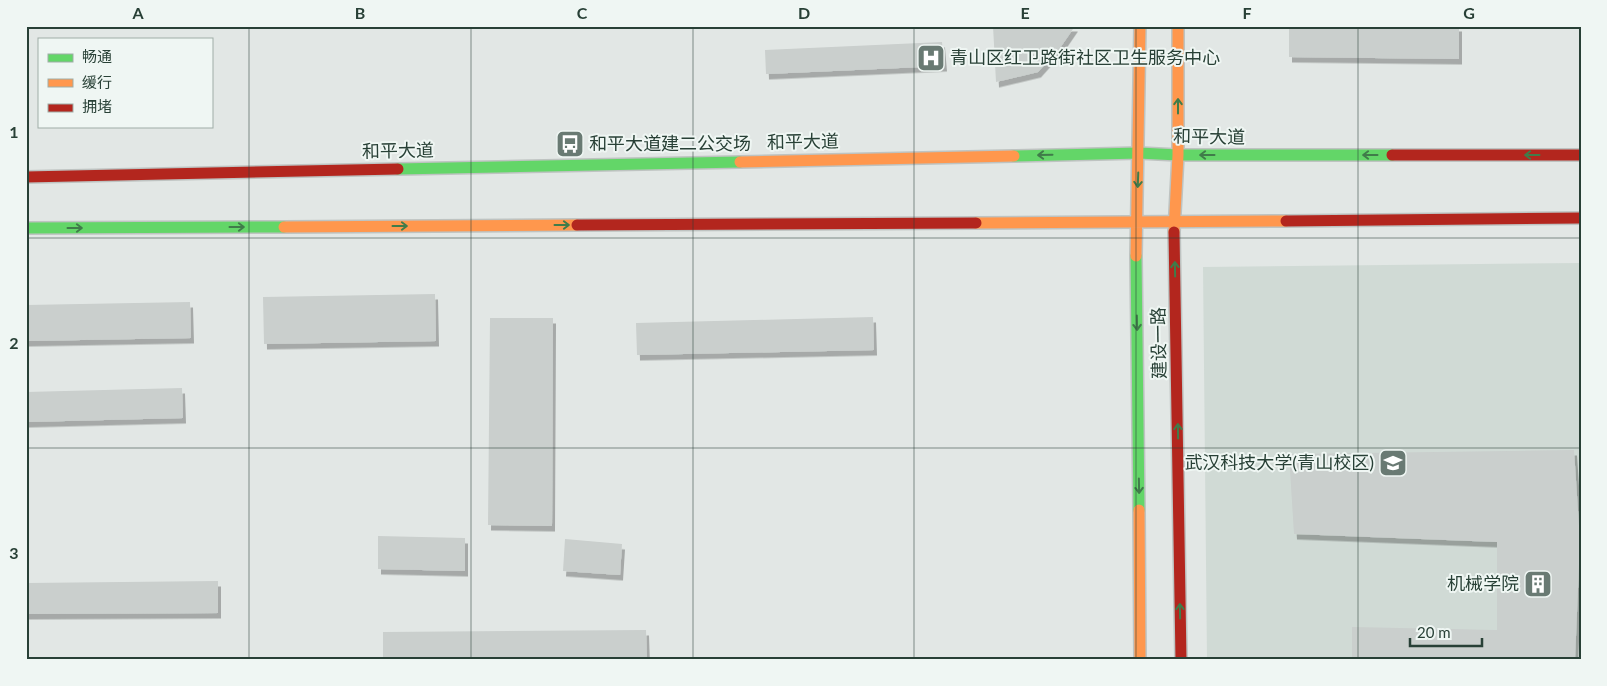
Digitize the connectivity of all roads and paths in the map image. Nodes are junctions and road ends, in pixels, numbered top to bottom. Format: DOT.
graph roads {
  1 [pos="1140,26"];
  2 [pos="1178,26"];
  3 [pos="1139,153"];
  4 [pos="1178,155"];
  5 [pos="1581,155"];
  6 [pos="26,177"];
  7 [pos="1581,218"];
  8 [pos="1136,222"];
  9 [pos="1174,222"];
  10 [pos="26,228"];
  11 [pos="1140,660"];
  12 [pos="1181,660"];
  1 -- 3 [label="main road, 建设一路"];
  4 -- 2 [label="main road, 建设一路, one-way"];
  3 -- 4 [label="main road, 和平大道"];
  3 -- 6 [label="main road, 和平大道, one-way"];
  3 -- 8 [label="main road, 建设一路, one-way"];
  5 -- 4 [label="main road, 和平大道, one-way"];
  4 -- 9 [label="main road, 建设一路"];
  7 -- 9 [label="main road"];
  8 -- 9 [label="main road"];
  10 -- 8 [label="main road, one-way"];
  8 -- 11 [label="main road, 建设一路, one-way"];
  12 -- 9 [label="main road, 建设一路, one-way"];
}
